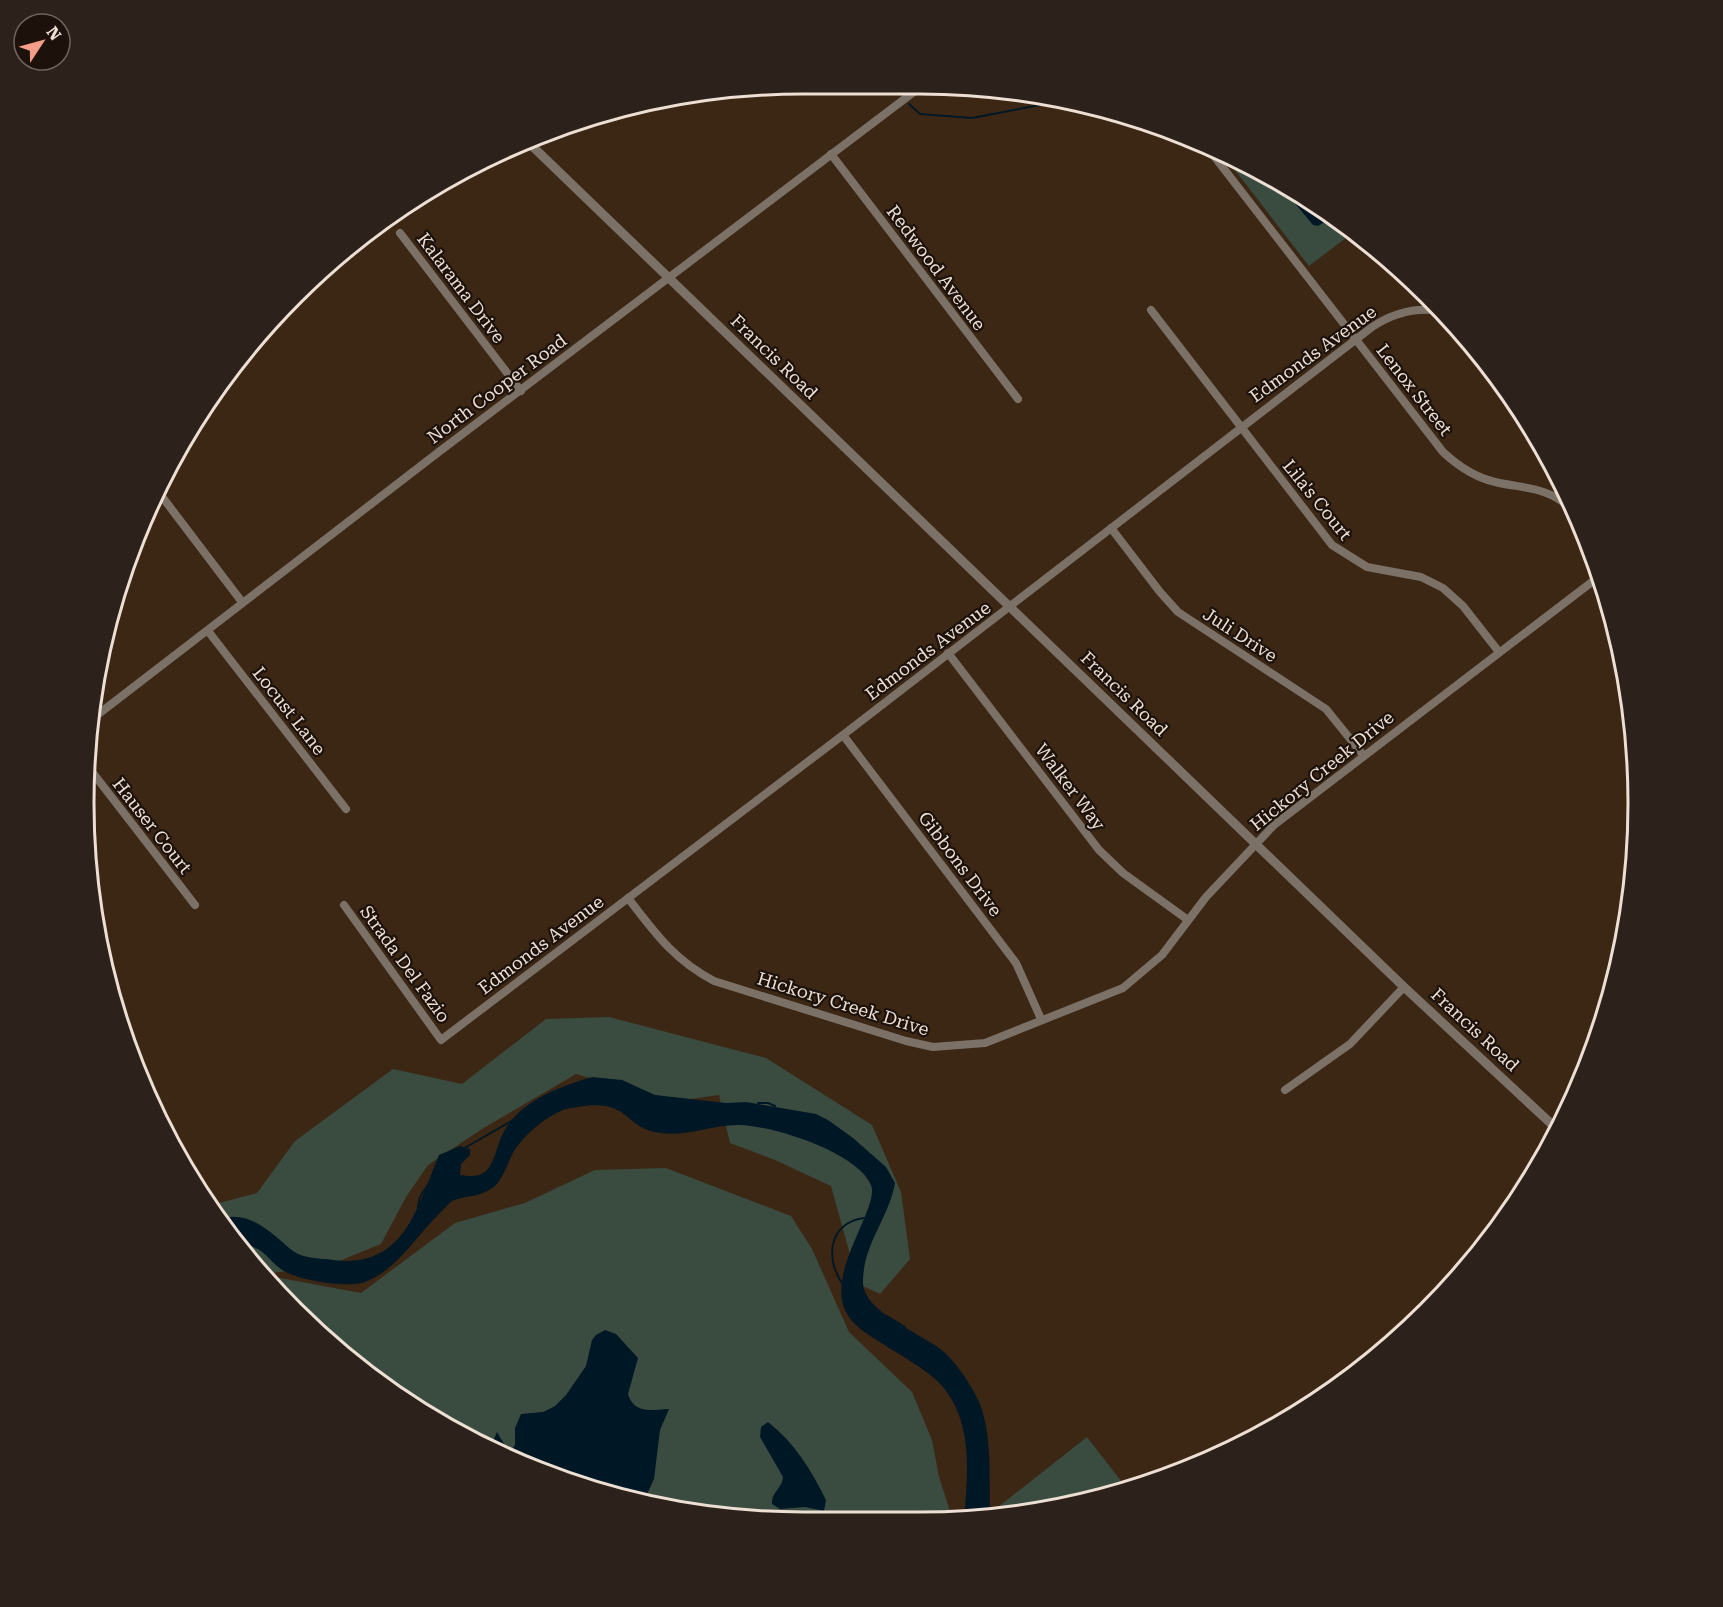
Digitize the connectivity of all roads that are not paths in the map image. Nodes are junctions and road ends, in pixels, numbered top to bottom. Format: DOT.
graph roads {
  1 [pos="911,94"];
  2 [pos="534,147"];
  3 [pos="831,154"];
  4 [pos="1218,161"];
  5 [pos="400,233"];
  6 [pos="669,278"];
  7 [pos="1151,310"];
  8 [pos="1429,310"];
  9 [pos="1355,338"];
  10 [pos="521,391"];
  11 [pos="1018,399"];
  12 [pos="1240,426"];
  13 [pos="164,499"];
  14 [pos="1560,500"];
  15 [pos="1111,528"];
  16 [pos="1593,581"];
  17 [pos="243,602"];
  18 [pos="1010,607"];
  19 [pos="208,631"];
  20 [pos="1499,652"];
  21 [pos="948,653"];
  22 [pos="101,712"];
  23 [pos="843,735"];
  24 [pos="1364,756"];
  25 [pos="95,776"];
  26 [pos="346,809"];
  27 [pos="1256,843"];
  28 [pos="628,898"];
  29 [pos="195,905"];
  30 [pos="344,905"];
  31 [pos="1188,920"];
  32 [pos="1404,987"];
  33 [pos="1041,1019"];
  34 [pos="441,1040"];
  35 [pos="1285,1090"];
  36 [pos="1551,1124"];
  1 -- 3 [label="street, North Cooper Road"];
  2 -- 6 [label="street, Francis Road"];
  3 -- 6 [label="street, North Cooper Road"];
  3 -- 11 [label="street, Redwood Avenue"];
  4 -- 9 [label="street, Lenox Street"];
  5 -- 10 [label="street, Kalarama Drive"];
  6 -- 10 [label="street, North Cooper Road"];
  6 -- 18 [label="street, Francis Road"];
  7 -- 12 [label="street, Lila's Court"];
  8 -- 9 [label="street, Edmonds Avenue"];
  9 -- 12 [label="street, Edmonds Avenue"];
  9 -- 14 [label="street, Lenox Street"];
  10 -- 17 [label="street, North Cooper Road"];
  12 -- 15 [label="street, Edmonds Avenue"];
  12 -- 20 [label="street, Lila's Court"];
  13 -- 17 [label="street"];
  15 -- 18 [label="street, Edmonds Avenue"];
  15 -- 24 [label="street, Juli Drive"];
  16 -- 20 [label="street, Hickory Creek Drive"];
  17 -- 19 [label="street, North Cooper Road"];
  18 -- 21 [label="street, Edmonds Avenue"];
  18 -- 27 [label="street, Francis Road"];
  19 -- 22 [label="street, North Cooper Road"];
  19 -- 26 [label="street, Locust Lane"];
  20 -- 24 [label="street, Hickory Creek Drive"];
  21 -- 23 [label="street, Edmonds Avenue"];
  21 -- 31 [label="street, Walker Way"];
  23 -- 28 [label="street, Edmonds Avenue"];
  23 -- 33 [label="street, Gibbons Drive"];
  24 -- 27 [label="street, Hickory Creek Drive"];
  25 -- 29 [label="street, Hauser Court"];
  27 -- 31 [label="street, Hickory Creek Drive"];
  27 -- 32 [label="street, Francis Road"];
  28 -- 33 [label="street, Hickory Creek Drive"];
  28 -- 34 [label="street, Edmonds Avenue"];
  30 -- 34 [label="street, Strada Del Fazio"];
  31 -- 33 [label="street, Hickory Creek Drive"];
  32 -- 35 [label="street"];
  32 -- 36 [label="street, Francis Road"];
}
